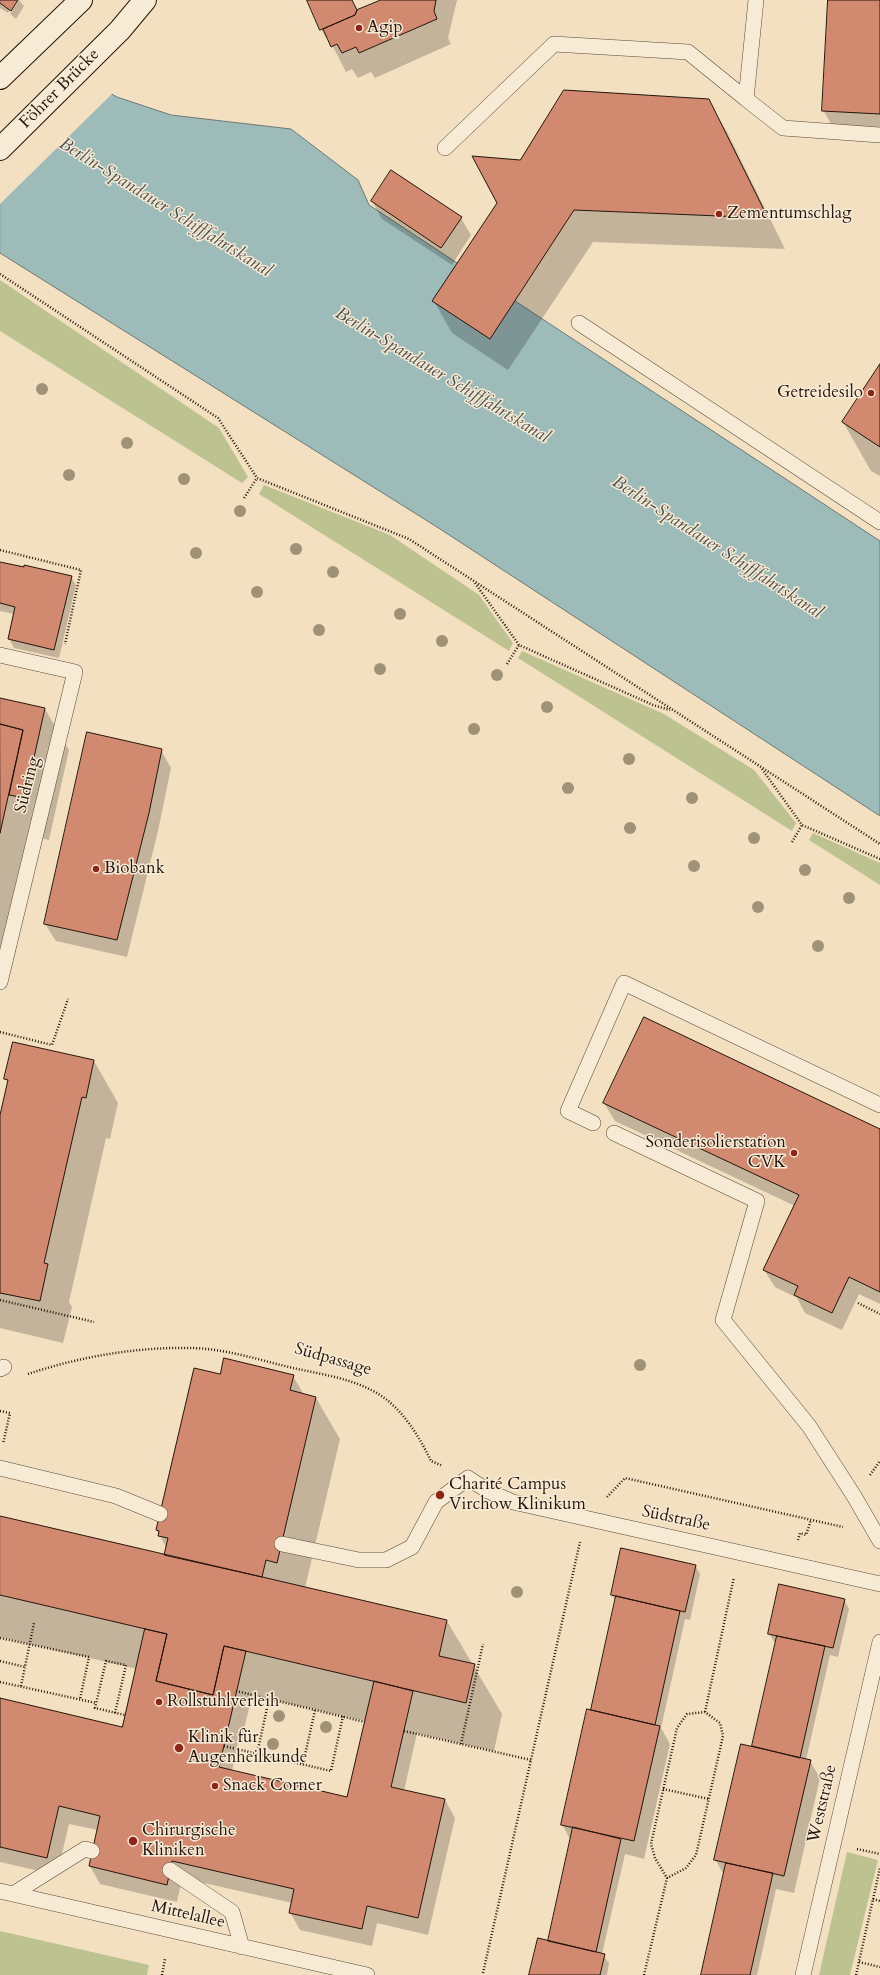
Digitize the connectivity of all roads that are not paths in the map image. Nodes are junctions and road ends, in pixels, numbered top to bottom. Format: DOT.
graph roads {
  1 [pos="145,0"];
  2 [pos="756,0"];
  3 [pos="80,2"];
  4 [pos="0,78"];
  5 [pos="746,99"];
  6 [pos="880,135"];
  7 [pos="445,148"];
  8 [pos="0,149"];
  9 [pos="579,322"];
  10 [pos="880,522"];
  11 [pos="0,655"];
  12 [pos="0,982"];
  13 [pos="880,1105"];
  14 [pos="593,1123"];
  15 [pos="614,1133"];
  16 [pos="0,1468"];
  17 [pos="160,1514"];
  18 [pos="880,1540"];
  19 [pos="282,1544"];
  20 [pos="880,1584"];
  21 [pos="880,1642"];
  22 [pos="92,1851"];
  23 [pos="170,1870"];
  24 [pos="6,1893"];
  25 [pos="242,1947"];
  26 [pos="367,1975"];
  27 [pos="802,1975"];
  1 -- 8 [label="main road, Föhrer Brücke"];
  2 -- 5 [label="lane"];
  3 -- 4 [label="main road"];
  5 -- 6 [label="lane"];
  5 -- 7 [label="lane"];
  9 -- 10 [label="lane"];
  11 -- 12 [label="lane, Südring"];
  13 -- 14 [label="lane"];
  15 -- 18 [label="lane"];
  16 -- 17 [label="lane"];
  19 -- 20 [label="lane, Südstraße"];
  21 -- 27 [label="lane, Weststraße"];
  22 -- 24 [label="lane"];
  23 -- 25 [label="lane"];
  24 -- 25 [label="lane, Mittelallee"];
  25 -- 26 [label="lane, Mittelallee"];
}
